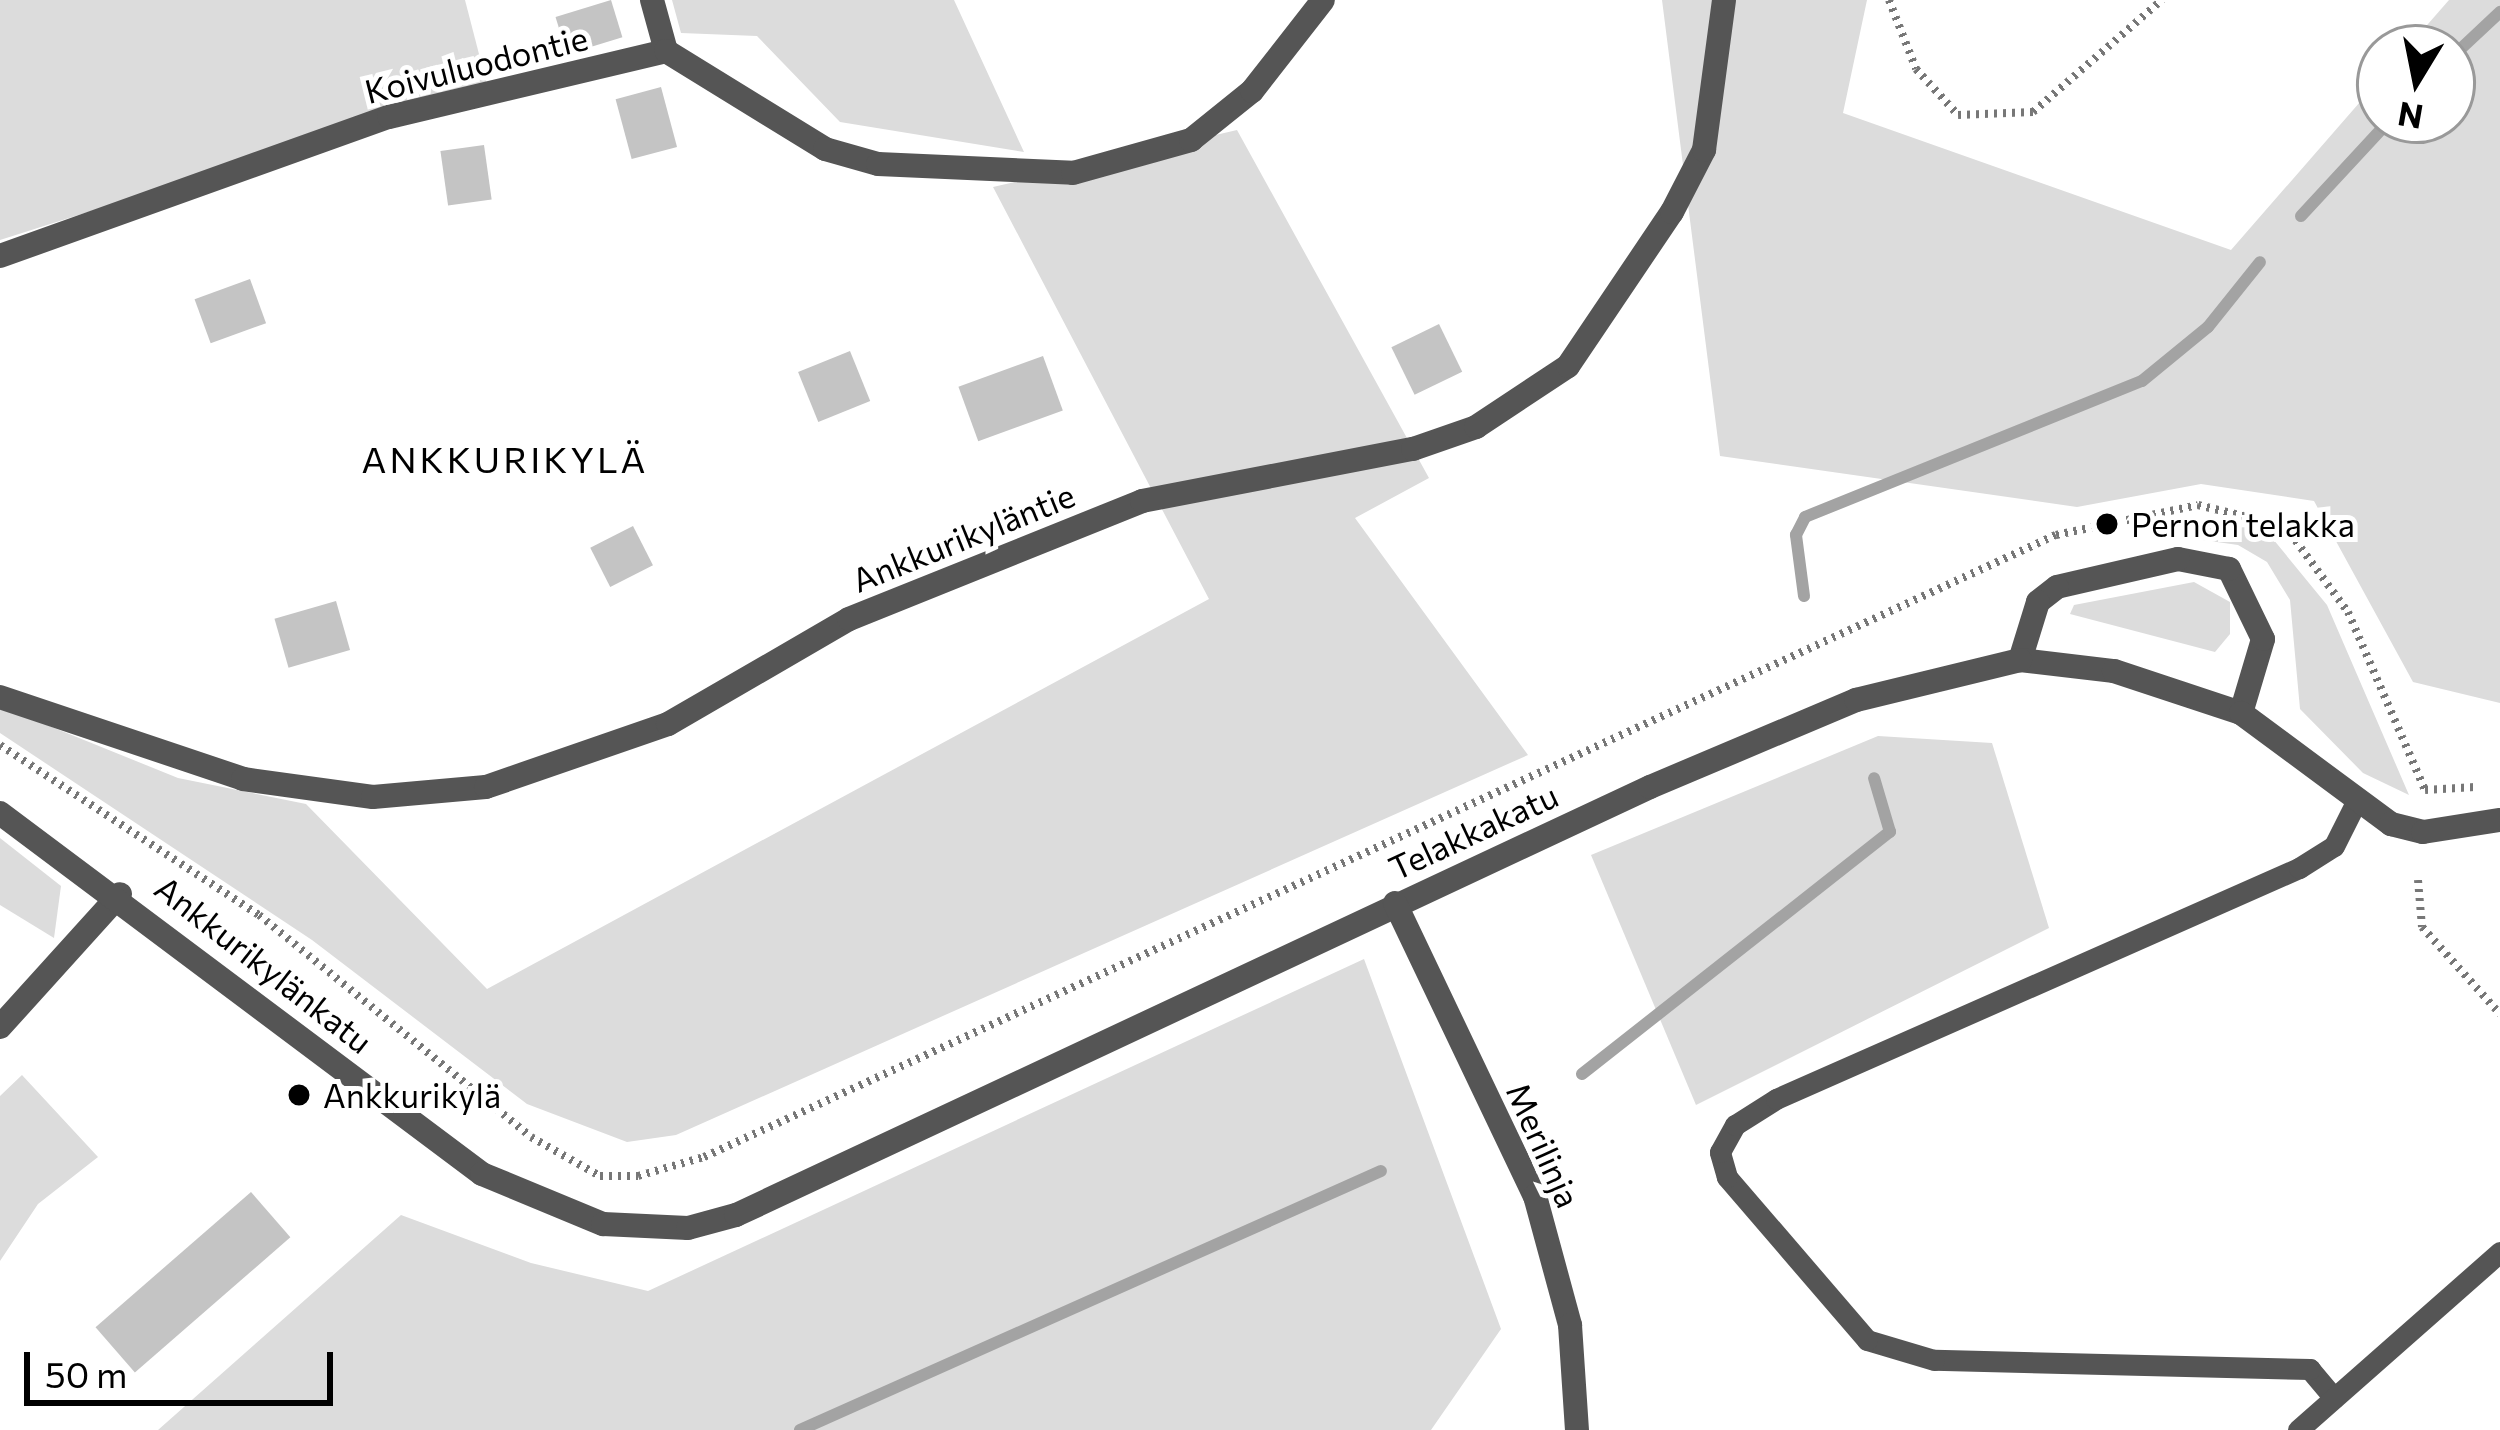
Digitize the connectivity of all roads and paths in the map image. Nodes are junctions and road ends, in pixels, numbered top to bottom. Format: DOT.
graph roads {
  1 [pos="652,0"];
  2 [pos="1322,0"];
  3 [pos="1724,0"];
  4 [pos="1889,0"];
  5 [pos="2162,0"];
  6 [pos="666,51"];
  7 [pos="0,256"];
  8 [pos="2020,660"];
  9 [pos="0,697"];
  10 [pos="2241,713"];
  11 [pos="0,746"];
  12 [pos="2487,787"];
  13 [pos="2356,802"];
  14 [pos="0,813"];
  15 [pos="2500,820"];
  16 [pos="2418,880"];
  17 [pos="120,894"];
  18 [pos="1395,903"];
  19 [pos="2500,1014"];
  20 [pos="0,1027"];
  21 [pos="482,1174"];
  22 [pos="2500,1252"];
  23 [pos="2334,1398"];
  24 [pos="1576,1430"];
  25 [pos="2298,1430"];
  1 -- 6 [label="street"];
  2 -- 6 [label="street"];
  3 -- 9 [label="street, Ankkurikyläntie"];
  4 -- 5 [label="path"];
  6 -- 7 [label="street, Koivuluodontie"];
  8 -- 10 [label="street, Telakkakatu"];
  8 -- 10 [label="street"];
  8 -- 18 [label="street, Telakkakatu"];
  10 -- 13 [label="street, Telakkakatu"];
  11 -- 12 [label="path"];
  13 -- 15 [label="street, Telakkakatu"];
  13 -- 23 [label="lane"];
  14 -- 17 [label="street, Ankkurikylänkatu"];
  16 -- 19 [label="path"];
  17 -- 20 [label="street"];
  17 -- 21 [label="street, Ankkurikylänkatu"];
  18 -- 21 [label="street, Telakkakatu"];
  18 -- 24 [label="street, Merilinja"];
  22 -- 23 [label="lane"];
  23 -- 25 [label="lane"];
}
